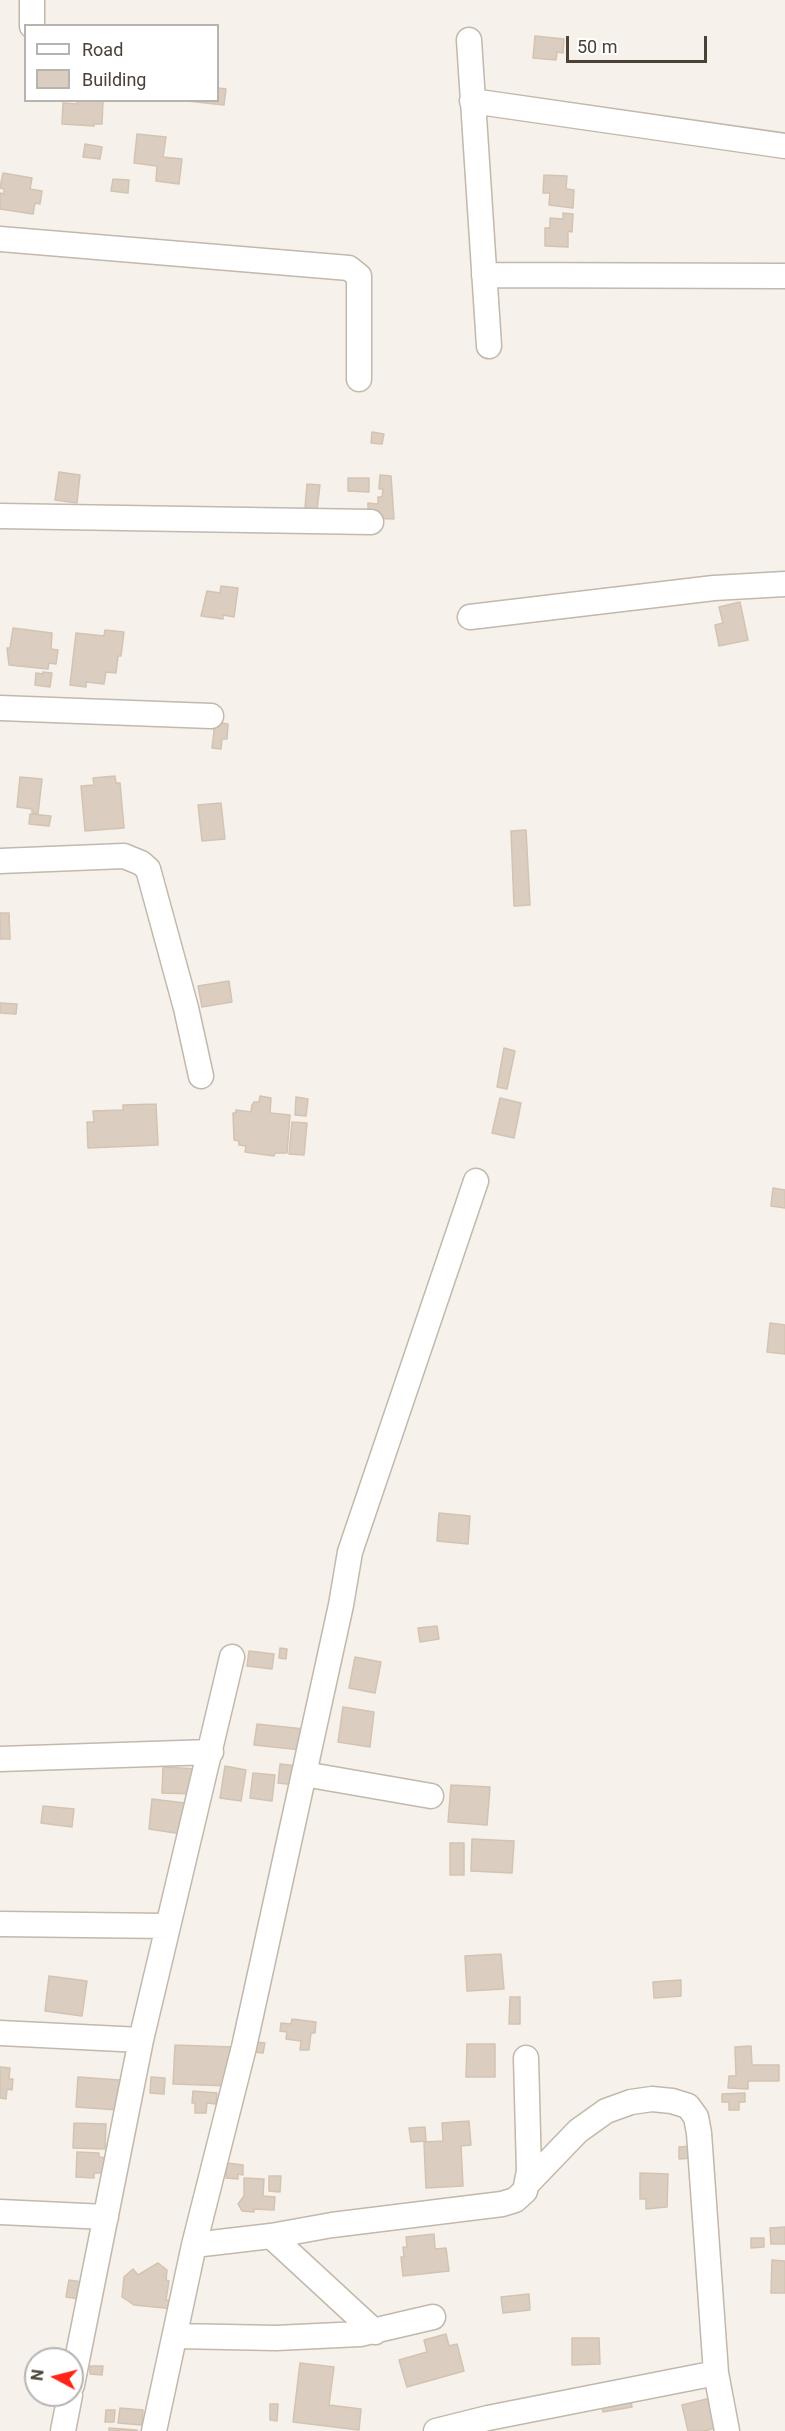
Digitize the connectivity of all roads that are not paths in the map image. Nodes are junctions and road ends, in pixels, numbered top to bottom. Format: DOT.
graph roads {
  1 [pos="32,0"];
  2 [pos="32,24"];
  3 [pos="469,40"];
  4 [pos="472,101"];
  5 [pos="785,146"];
  6 [pos="0,239"];
  7 [pos="484,274"];
  8 [pos="785,276"];
  9 [pos="489,346"];
  10 [pos="359,379"];
  11 [pos="0,516"];
  12 [pos="372,522"];
  13 [pos="785,584"];
  14 [pos="470,617"];
  15 [pos="0,708"];
  16 [pos="211,716"];
  17 [pos="0,861"];
  18 [pos="201,1076"];
  19 [pos="476,1181"];
  20 [pos="232,1657"];
  21 [pos="211,1752"];
  22 [pos="0,1759"];
  23 [pos="304,1774"];
  24 [pos="431,1796"];
  25 [pos="0,1924"];
  26 [pos="168,1926"];
  27 [pos="0,2033"];
  28 [pos="141,2040"];
  29 [pos="526,2058"];
  30 [pos="528,2183"];
  31 [pos="0,2212"];
  32 [pos="106,2217"];
  33 [pos="271,2236"];
  34 [pos="194,2245"];
  35 [pos="433,2317"];
  36 [pos="375,2332"];
  37 [pos="176,2336"];
  38 [pos="80,2347"];
  39 [pos="716,2373"];
  40 [pos="68,2407"];
  41 [pos="63,2431"];
  42 [pos="154,2431"];
  43 [pos="436,2431"];
  44 [pos="727,2431"];
  1 -- 2 [label="street"];
  3 -- 4 [label="street"];
  4 -- 5 [label="street"];
  4 -- 7 [label="street"];
  6 -- 10 [label="street"];
  7 -- 8 [label="street"];
  7 -- 9 [label="street"];
  11 -- 12 [label="street"];
  13 -- 14 [label="street"];
  15 -- 16 [label="street"];
  17 -- 18 [label="street"];
  19 -- 23 [label="street"];
  20 -- 21 [label="street"];
  21 -- 22 [label="street"];
  21 -- 26 [label="street"];
  23 -- 24 [label="street"];
  23 -- 34 [label="street"];
  25 -- 26 [label="street"];
  26 -- 28 [label="street"];
  27 -- 28 [label="street"];
  28 -- 32 [label="street"];
  29 -- 30 [label="street"];
  30 -- 33 [label="street"];
  30 -- 39 [label="street"];
  31 -- 32 [label="street"];
  32 -- 38 [label="street"];
  33 -- 34 [label="street"];
  33 -- 36 [label="street"];
  34 -- 37 [label="street"];
  35 -- 36 [label="street"];
  36 -- 37 [label="street"];
  37 -- 42 [label="street"];
  39 -- 43 [label="street"];
  39 -- 44 [label="street"];
  40 -- 41 [label="street"];
}
